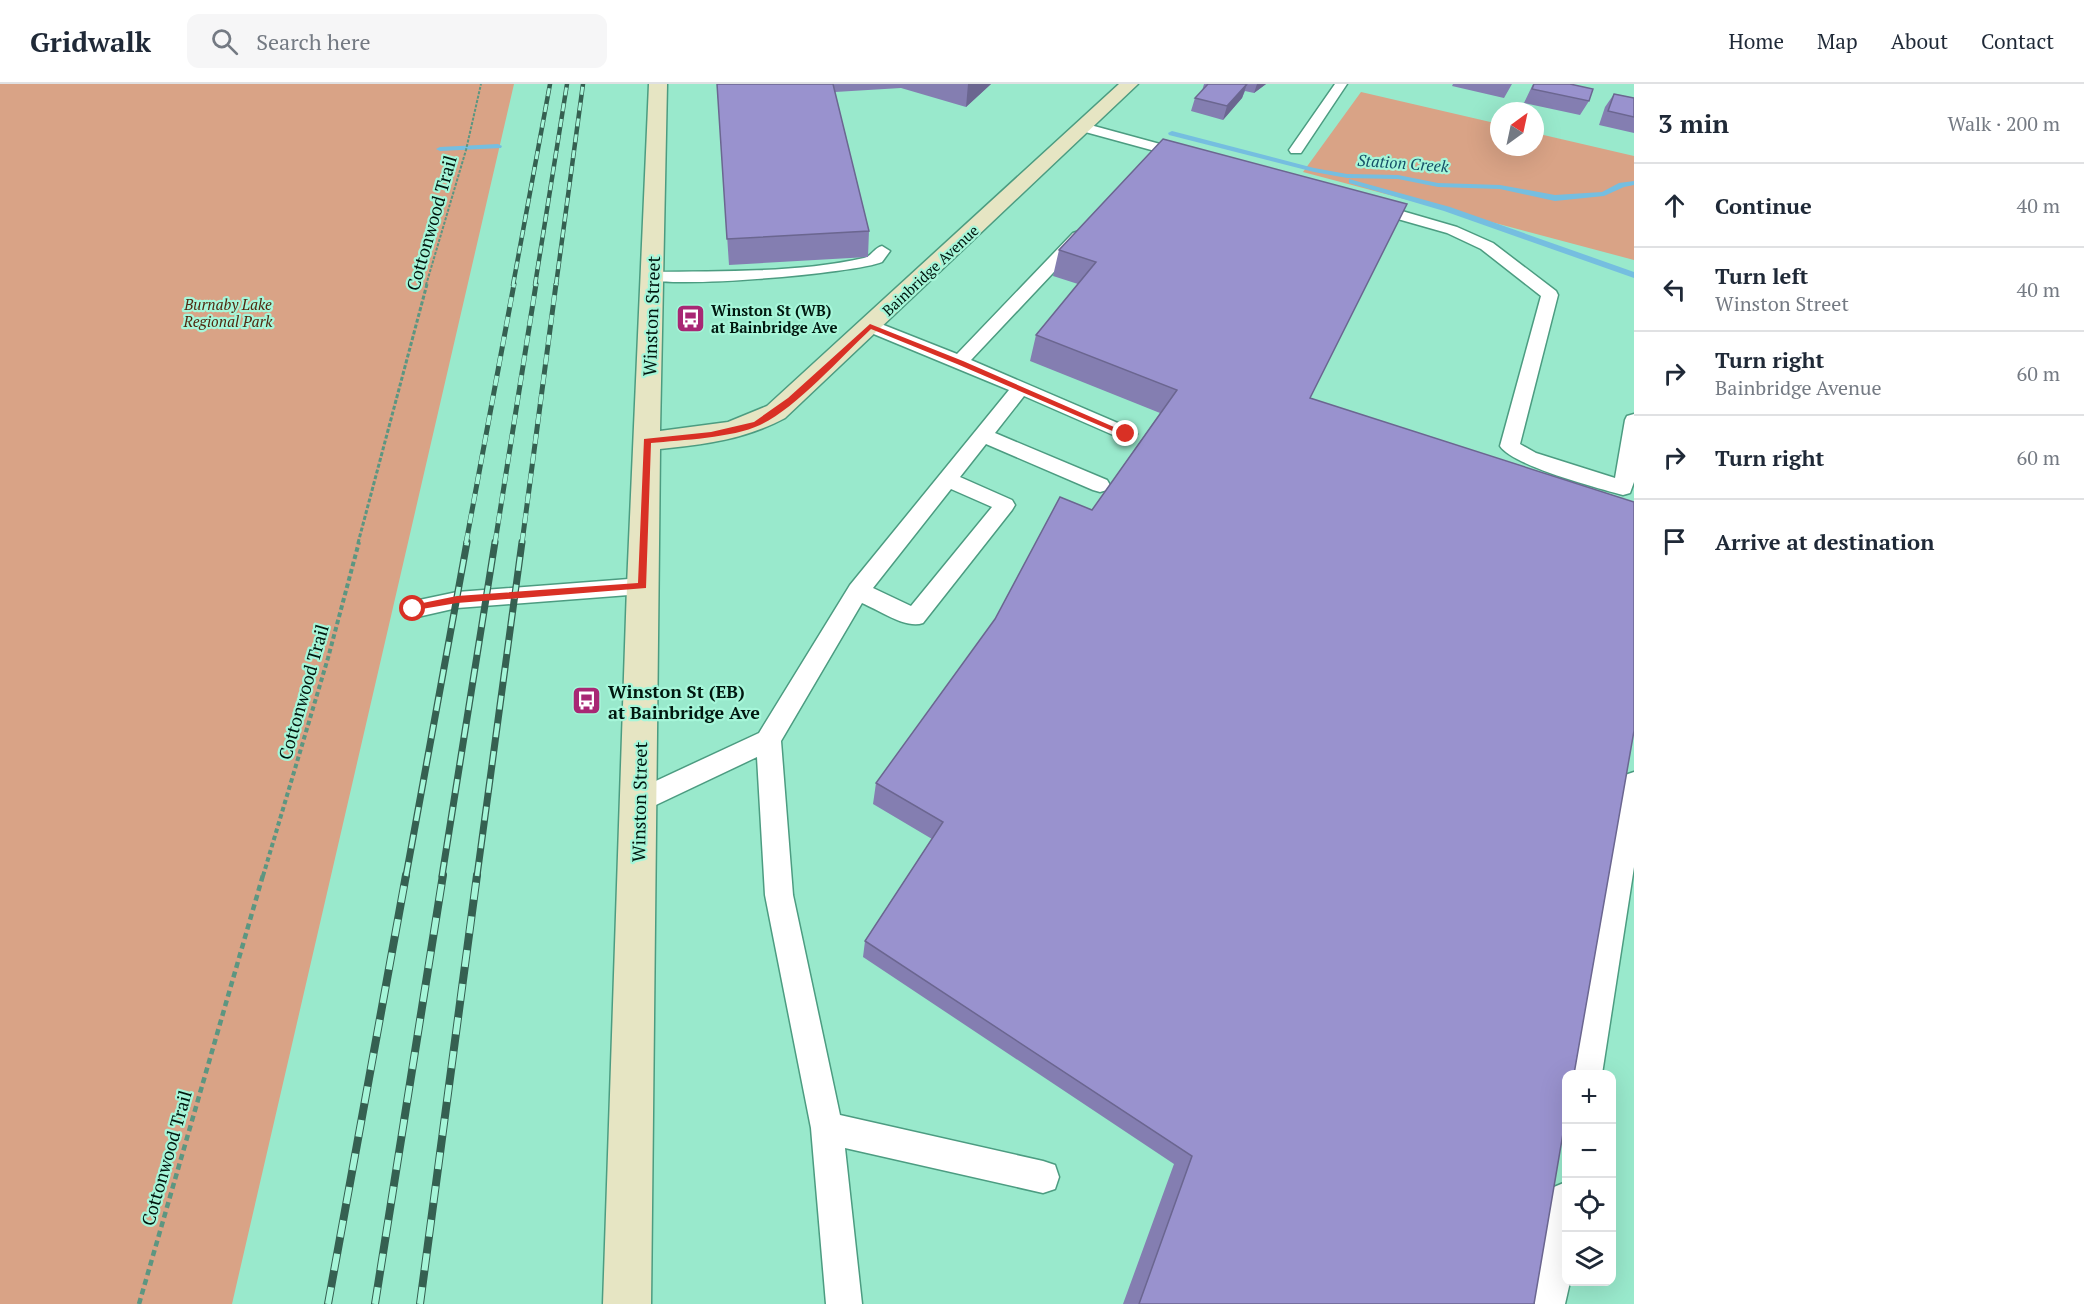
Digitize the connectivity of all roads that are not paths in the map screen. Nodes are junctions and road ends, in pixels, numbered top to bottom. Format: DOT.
graph roads {
  1 [pos="658,84"];
  2 [pos="1129,84"];
  3 [pos="1341,84"];
  4 [pos="1083,127"];
  5 [pos="1161,149"];
  6 [pos="1296,150"];
  7 [pos="1205,161"];
  8 [pos="1144,166"];
  9 [pos="1351,202"];
  10 [pos="1088,225"];
  11 [pos="882,251"];
  12 [pos="652,277"];
  13 [pos="870,327"];
  14 [pos="960,362"];
  15 [pos="1020,389"];
  16 [pos="1634,420"];
  17 [pos="1126,434"];
  18 [pos="982,435"];
  19 [pos="647,441"];
  20 [pos="947,479"];
  21 [pos="1100,485"];
  22 [pos="1628,496"];
  23 [pos="642,586"];
  24 [pos="858,591"];
  25 [pos="413,609"];
  26 [pos="768,740"];
  27 [pos="1634,783"];
  28 [pos="639,801"];
  29 [pos="1588,1070"];
  30 [pos="827,1128"];
  31 [pos="1043,1177"];
  32 [pos="1562,1224"];
  33 [pos="1550,1298"];
  34 [pos="627,1304"];
  35 [pos="844,1304"];
  1 -- 12 [label="street, Winston Street"];
  2 -- 4 [label="street, Bainbridge Avenue"];
  3 -- 6 [label="lane"];
  4 -- 5 [label="lane"];
  4 -- 13 [label="street, Bainbridge Avenue"];
  5 -- 7 [label="lane"];
  5 -- 8 [label="lane"];
  9 -- 22 [label="lane"];
  10 -- 14 [label="lane"];
  11 -- 12 [label="lane"];
  12 -- 19 [label="street, Winston Street"];
  13 -- 14 [label="lane"];
  13 -- 19 [label="street, Bainbridge Avenue"];
  14 -- 15 [label="lane"];
  15 -- 17 [label="lane"];
  15 -- 18 [label="lane"];
  16 -- 22 [label="lane"];
  18 -- 20 [label="lane"];
  18 -- 21 [label="lane"];
  19 -- 23 [label="street, Winston Street"];
  20 -- 24 [label="lane"];
  20 -- 24 [label="lane"];
  23 -- 25 [label="lane"];
  23 -- 28 [label="street, Winston Street"];
  24 -- 26 [label="lane"];
  26 -- 28 [label="lane"];
  26 -- 30 [label="lane"];
  27 -- 29 [label="lane"];
  28 -- 34 [label="street, Winston Street"];
  30 -- 31 [label="lane"];
  30 -- 35 [label="lane"];
  32 -- 33 [label="lane"];
}
